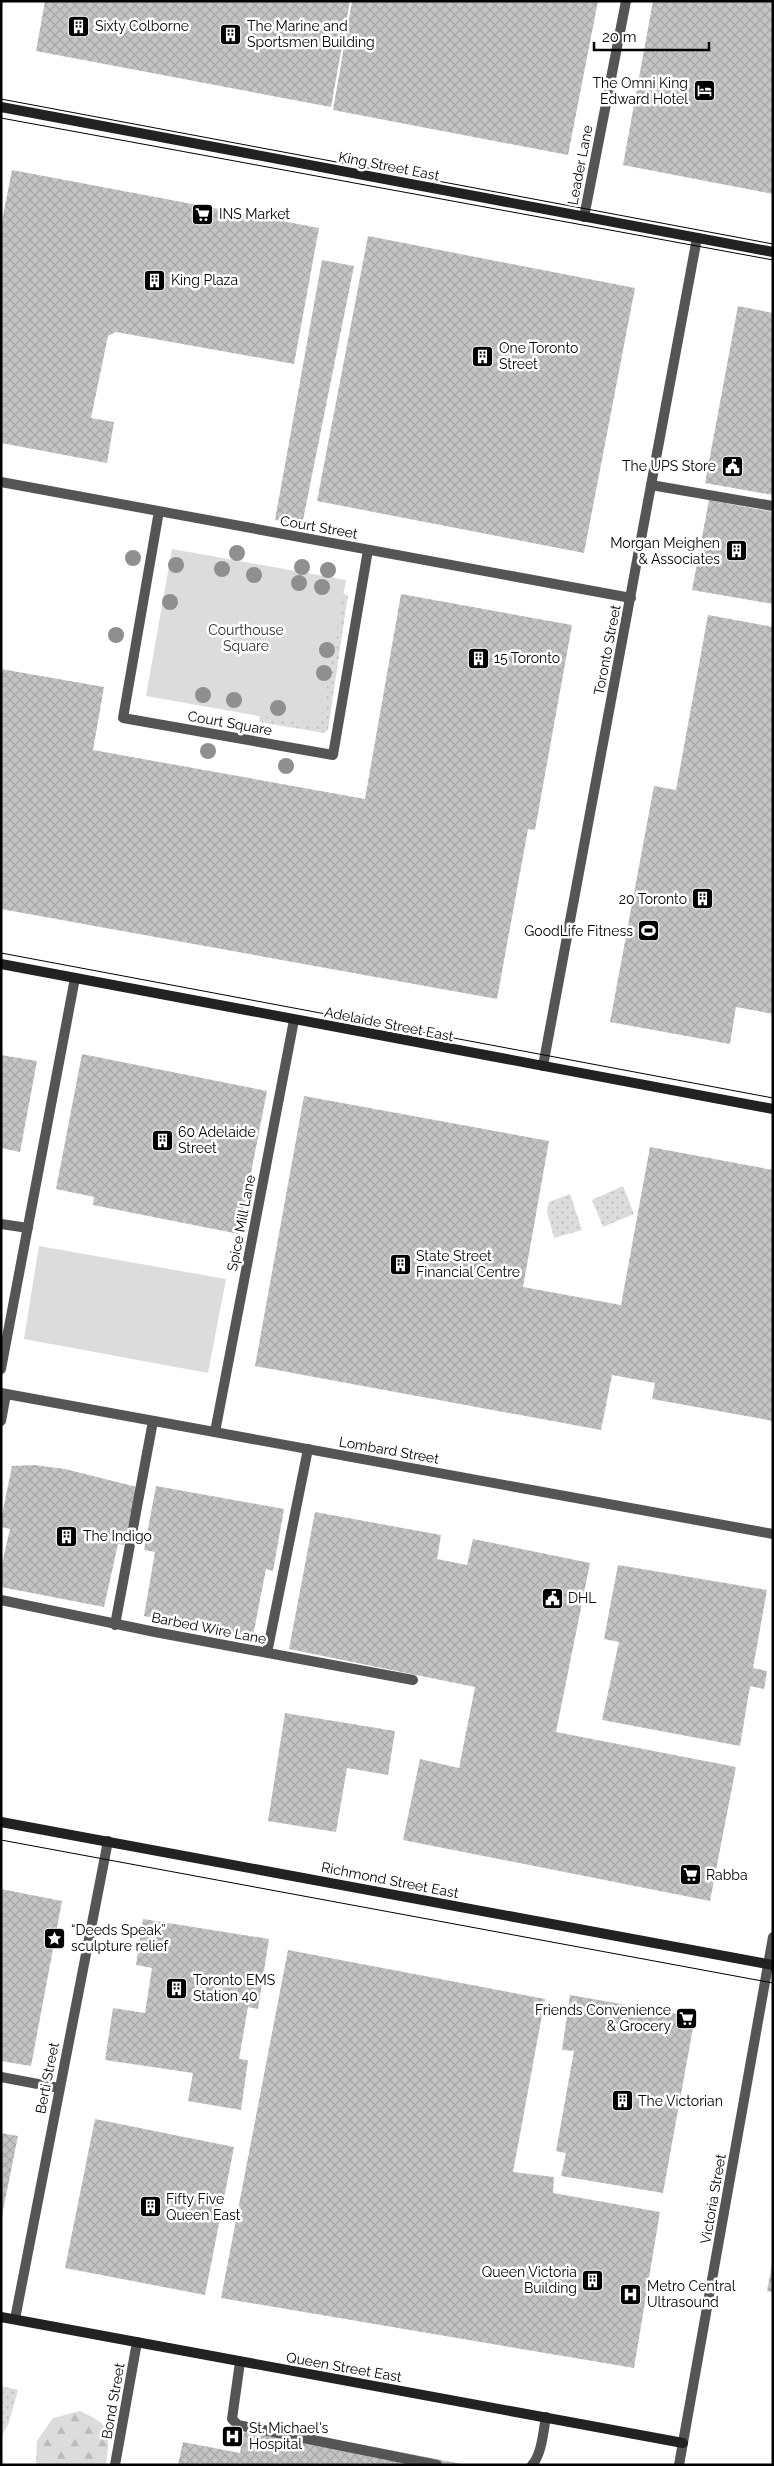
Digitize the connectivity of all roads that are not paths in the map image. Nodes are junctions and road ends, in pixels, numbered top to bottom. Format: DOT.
graph roads {
  1 [pos="626,1"];
  2 [pos="1,107"];
  3 [pos="584,217"];
  4 [pos="698,238"];
  5 [pos="773,252"];
  6 [pos="1,482"];
  7 [pos="651,485"];
  8 [pos="773,506"];
  9 [pos="159,511"];
  10 [pos="368,550"];
  11 [pos="631,598"];
  12 [pos="1,964"];
  13 [pos="75,978"];
  14 [pos="294,1020"];
  15 [pos="543,1066"];
  16 [pos="773,1109"];
  17 [pos="1,1224"];
  18 [pos="28,1228"];
  19 [pos="1,1369"];
  20 [pos="4,1394"];
  21 [pos="1,1421"];
  22 [pos="153,1421"];
  23 [pos="215,1432"];
  24 [pos="308,1449"];
  25 [pos="773,1534"];
  26 [pos="1,1600"];
  27 [pos="115,1624"];
  28 [pos="267,1653"];
  29 [pos="413,1680"];
  30 [pos="1,1822"];
  31 [pos="108,1841"];
  32 [pos="773,1937"];
  33 [pos="770,1965"];
  34 [pos="1,2077"];
  35 [pos="59,2088"];
  36 [pos="1,2317"];
  37 [pos="15,2319"];
  38 [pos="137,2342"];
  39 [pos="240,2362"];
  40 [pos="546,2417"];
  41 [pos="683,2442"];
  42 [pos="115,2465"];
  43 [pos="437,2465"];
  44 [pos="532,2465"];
  45 [pos="679,2465"];
  1 -- 3 [label="street, Leader Lane"];
  2 -- 3 [label="main road, King Street East"];
  3 -- 4 [label="main road, King Street East"];
  4 -- 5 [label="main road, King Street East"];
  4 -- 7 [label="street, Toronto Street"];
  6 -- 9 [label="street, Court Street"];
  7 -- 8 [label="street"];
  7 -- 11 [label="street, Toronto Street"];
  9 -- 10 [label="street, Court Street"];
  9 -- 10 [label="street, Court Square"];
  10 -- 11 [label="street, Court Street"];
  11 -- 15 [label="street, Toronto Street"];
  12 -- 13 [label="main road, Adelaide Street East"];
  13 -- 14 [label="main road, Adelaide Street East"];
  13 -- 18 [label="street"];
  14 -- 15 [label="main road, Adelaide Street East"];
  14 -- 23 [label="street, Spice Mill Lane"];
  15 -- 16 [label="main road, Adelaide Street East"];
  17 -- 18 [label="street"];
  18 -- 19 [label="street"];
  20 -- 21 [label="street"];
  20 -- 22 [label="street, Lombard Street"];
  22 -- 23 [label="street, Lombard Street"];
  22 -- 27 [label="street"];
  23 -- 24 [label="street, Lombard Street"];
  24 -- 25 [label="street, Lombard Street"];
  24 -- 28 [label="street"];
  26 -- 27 [label="street, Barbed Wire Lane"];
  27 -- 28 [label="street, Barbed Wire Lane"];
  28 -- 29 [label="street, Barbed Wire Lane"];
  30 -- 31 [label="main road, Richmond Street East"];
  31 -- 33 [label="main road, Richmond Street East"];
  31 -- 35 [label="street, Berti Street"];
  32 -- 33 [label="street, Victoria Street"];
  33 -- 41 [label="street, Victoria Street"];
  34 -- 35 [label="street"];
  35 -- 37 [label="street, Berti Street"];
  36 -- 37 [label="main road, Queen Street East"];
  37 -- 38 [label="main road, Queen Street East"];
  38 -- 39 [label="main road, Queen Street East"];
  38 -- 42 [label="street, Bond Street"];
  39 -- 40 [label="main road, Queen Street East"];
  39 -- 43 [label="street"];
  40 -- 41 [label="main road, Queen Street East"];
  40 -- 44 [label="street"];
  41 -- 45 [label="street, Victoria Street"];
}
